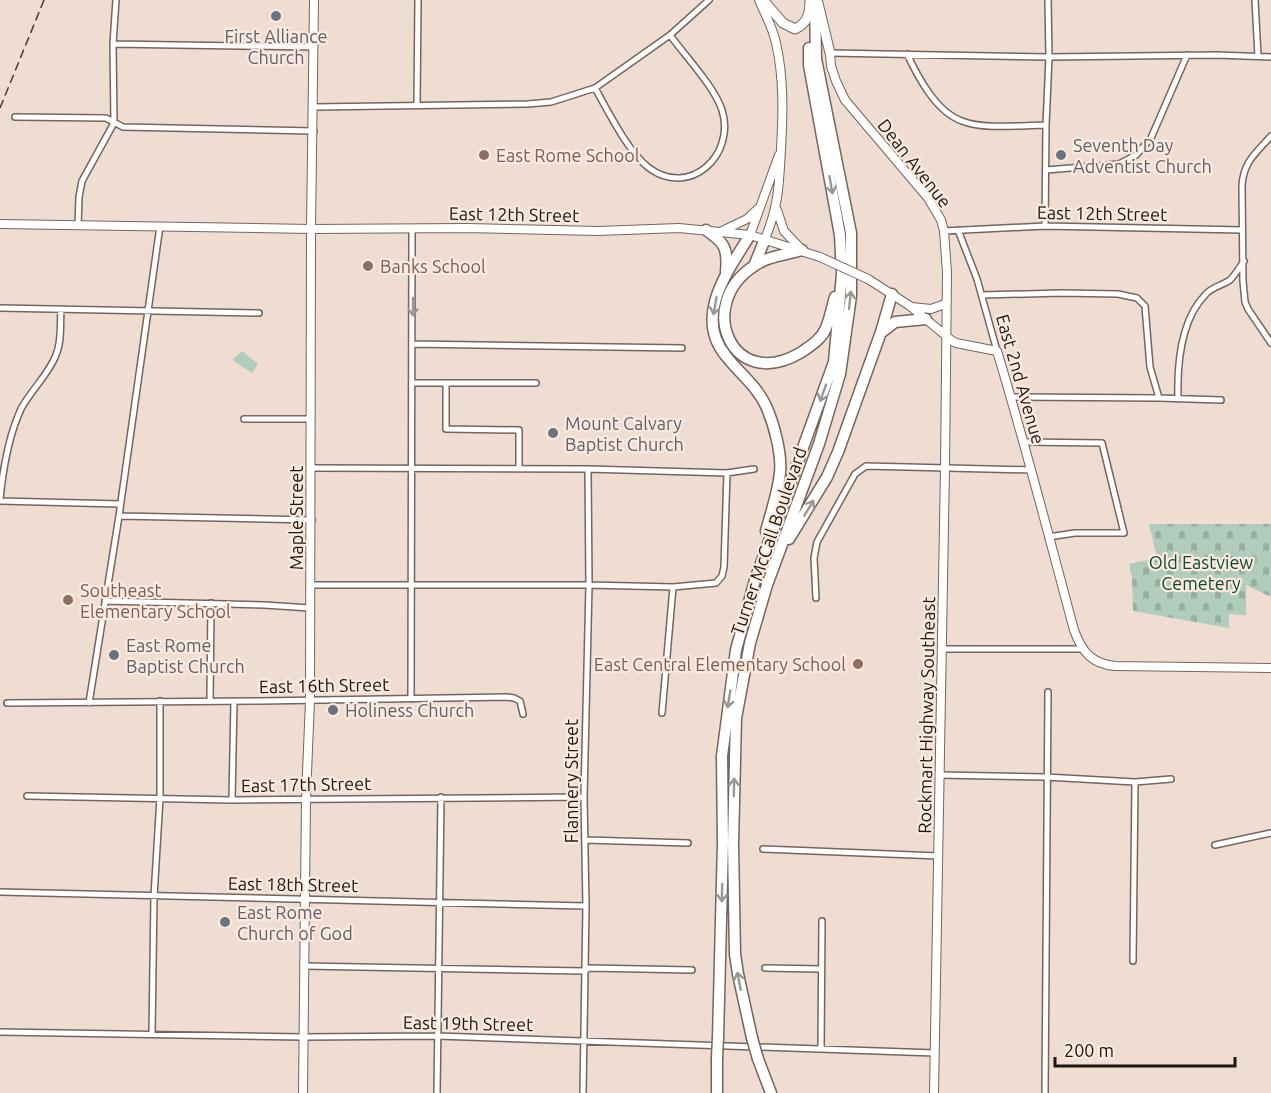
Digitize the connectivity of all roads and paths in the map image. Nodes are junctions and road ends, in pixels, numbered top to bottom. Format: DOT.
graph roads {
  1 [pos="116,0"];
  2 [pos="314,0"];
  3 [pos="418,0"];
  4 [pos="709,0"];
  5 [pos="761,0"];
  6 [pos="810,0"];
  7 [pos="816,0"];
  8 [pos="1048,0"];
  9 [pos="1255,0"];
  10 [pos="810,15"];
  11 [pos="670,35"];
  12 [pos="113,44"];
  13 [pos="313,47"];
  14 [pos="830,53"];
  15 [pos="907,54"];
  16 [pos="1186,55"];
  17 [pos="1257,56"];
  18 [pos="1049,57"];
  19 [pos="1271,57"];
  20 [pos="595,88"];
  21 [pos="417,105"];
  22 [pos="314,107"];
  23 [pos="15,117"];
  24 [pos="114,123"];
  25 [pos="1046,125"];
  26 [pos="314,131"];
  27 [pos="1271,136"];
  28 [pos="781,148"];
  29 [pos="1046,170"];
  30 [pos="761,206"];
  31 [pos="776,207"];
  32 [pos="0,224"];
  33 [pos="78,226"];
  34 [pos="160,226"];
  35 [pos="1046,226"];
  36 [pos="412,228"];
  37 [pos="311,229"];
  38 [pos="706,230"];
  39 [pos="958,230"];
  40 [pos="1242,230"];
  41 [pos="721,231"];
  42 [pos="944,231"];
  43 [pos="750,235"];
  44 [pos="765,239"];
  45 [pos="802,250"];
  46 [pos="1244,261"];
  47 [pos="754,266"];
  48 [pos="842,274"];
  49 [pos="726,275"];
  50 [pos="892,294"];
  51 [pos="981,295"];
  52 [pos="947,300"];
  53 [pos="910,306"];
  54 [pos="0,308"];
  55 [pos="61,309"];
  56 [pos="149,311"];
  57 [pos="260,313"];
  58 [pos="926,319"];
  59 [pos="881,332"];
  60 [pos="946,337"];
  61 [pos="1271,343"];
  62 [pos="413,345"];
  63 [pos="682,348"];
  64 [pos="997,351"];
  65 [pos="413,383"];
  66 [pos="446,383"];
  67 [pos="536,383"];
  68 [pos="1011,397"];
  69 [pos="1159,398"];
  70 [pos="1178,399"];
  71 [pos="1221,400"];
  72 [pos="244,419"];
  73 [pos="310,419"];
  74 [pos="1024,442"];
  75 [pos="312,468"];
  76 [pos="412,468"];
  77 [pos="945,468"];
  78 [pos="519,469"];
  79 [pos="588,469"];
  80 [pos="754,470"];
  81 [pos="1032,470"];
  82 [pos="727,473"];
  83 [pos="0,500"];
  84 [pos="120,504"];
  85 [pos="119,516"];
  86 [pos="312,520"];
  87 [pos="1048,537"];
  88 [pos="778,558"];
  89 [pos="754,580"];
  90 [pos="411,584"];
  91 [pos="311,585"];
  92 [pos="589,585"];
  93 [pos="673,587"];
  94 [pos="816,598"];
  95 [pos="105,602"];
  96 [pos="211,603"];
  97 [pos="310,608"];
  98 [pos="942,649"];
  99 [pos="1083,649"];
  100 [pos="1271,668"];
  101 [pos="1048,692"];
  102 [pos="411,699"];
  103 [pos="210,700"];
  104 [pos="310,700"];
  105 [pos="160,701"];
  106 [pos="234,701"];
  107 [pos="7,703"];
  108 [pos="89,703"];
  109 [pos="662,713"];
  110 [pos="523,714"];
  111 [pos="940,775"];
  112 [pos="1046,777"];
  113 [pos="1171,779"];
  114 [pos="1135,782"];
  115 [pos="27,796"];
  116 [pos="441,797"];
  117 [pos="584,797"];
  118 [pos="160,798"];
  119 [pos="306,798"];
  120 [pos="232,800"];
  121 [pos="1271,833"];
  122 [pos="585,840"];
  123 [pos="688,843"];
  124 [pos="1215,845"];
  125 [pos="763,849"];
  126 [pos="939,856"];
  127 [pos="0,892"];
  128 [pos="154,896"];
  129 [pos="305,899"];
  130 [pos="440,902"];
  131 [pos="586,906"];
  132 [pos="822,921"];
  133 [pos="1133,961"];
  134 [pos="304,966"];
  135 [pos="765,968"];
  136 [pos="439,969"];
  137 [pos="821,969"];
  138 [pos="584,970"];
  139 [pos="692,970"];
  140 [pos="0,1032"];
  141 [pos="152,1034"];
  142 [pos="437,1036"];
  143 [pos="303,1037"];
  144 [pos="585,1041"];
  145 [pos="821,1049"];
  146 [pos="935,1053"];
  147 [pos="303,1093"];
  148 [pos="436,1093"];
  149 [pos="583,1093"];
  150 [pos="717,1093"];
  151 [pos="771,1093"];
  152 [pos="934,1093"];
  153 [pos="1045,1093"];
  1 -- 12 [label="street"];
  2 -- 13 [label="main road, Maple Street"];
  3 -- 21 [label="street"];
  4 -- 11 [label="street"];
  5 -- 10 [label="main road"];
  5 -- 28 [label="main road"];
  6 -- 10 [label="main road, Turner McCall Boulevard"];
  7 -- 14 [label="main road"];
  88 -- 7 [label="highway, Turner McCall Boulevard, one-way"];
  8 -- 18 [label="street"];
  9 -- 17 [label="street"];
  10 -- 48 [label="highway, Turner McCall Boulevard, one-way"];
  11 -- 20 [label="street"];
  11 -- 20 [label="street"];
  12 -- 13 [label="street"];
  12 -- 24 [label="street"];
  13 -- 22 [label="main road, Maple Street"];
  14 -- 15 [label="street"];
  14 -- 42 [label="main road, Dean Avenue"];
  15 -- 18 [label="street"];
  15 -- 25 [label="street"];
  16 -- 17 [label="street"];
  16 -- 18 [label="street"];
  16 -- 29 [label="street"];
  17 -- 19 [label="street"];
  18 -- 25 [label="street"];
  20 -- 21 [label="street"];
  21 -- 22 [label="street"];
  22 -- 26 [label="main road, Maple Street"];
  23 -- 24 [label="street"];
  24 -- 26 [label="street"];
  24 -- 33 [label="street"];
  25 -- 29 [label="street"];
  26 -- 37 [label="main road, Maple Street"];
  27 -- 40 [label="street"];
  28 -- 30 [label="main road"];
  28 -- 31 [label="main road"];
  29 -- 35 [label="street"];
  30 -- 41 [label="main road"];
  30 -- 43 [label="main road"];
  31 -- 44 [label="main road"];
  31 -- 45 [label="main road"];
  32 -- 33 [label="main road, East 12th Street"];
  33 -- 34 [label="main road, East 12th Street"];
  34 -- 37 [label="main road, East 12th Street"];
  34 -- 56 [label="street"];
  35 -- 39 [label="street, East 12th Street"];
  35 -- 40 [label="street, East 12th Street"];
  36 -- 37 [label="main road, East 12th Street"];
  36 -- 38 [label="main road, East 12th Street"];
  36 -- 62 [label="street, one-way"];
  37 -- 73 [label="main road, Maple Street"];
  38 -- 41 [label="main road, East 12th Street"];
  38 -- 49 [label="highway"];
  39 -- 42 [label="street, East 12th Street"];
  39 -- 51 [label="street, East 2nd Avenue"];
  40 -- 46 [label="street"];
  41 -- 43 [label="main road, East 12th Street"];
  42 -- 52 [label="main road, Dean Avenue"];
  43 -- 44 [label="main road, East 12th Street"];
  43 -- 49 [label="highway"];
  44 -- 45 [label="main road, East 12th Street"];
  44 -- 47 [label="highway"];
  45 -- 47 [label="highway"];
  45 -- 50 [label="main road, East 12th Street, bridge"];
  46 -- 61 [label="street"];
  46 -- 70 [label="street"];
  47 -- 48 [label="highway"];
  48 -- 89 [label="highway, Turner McCall Boulevard, one-way"];
  49 -- 89 [label="highway, one-way"];
  50 -- 53 [label="main road, East 12th Street"];
  50 -- 59 [label="highway"];
  51 -- 64 [label="street, East 2nd Avenue"];
  51 -- 69 [label="street"];
  52 -- 53 [label="main road"];
  52 -- 60 [label="main road, Dean Avenue"];
  53 -- 58 [label="main road, East 12th Street"];
  54 -- 55 [label="street"];
  55 -- 56 [label="street"];
  55 -- 83 [label="street"];
  56 -- 57 [label="street"];
  56 -- 84 [label="street"];
  58 -- 59 [label="highway"];
  58 -- 60 [label="main road, East 12th Street"];
  88 -- 59 [label="highway, one-way"];
  60 -- 64 [label="main road, East 12th Street"];
  60 -- 77 [label="main road, Rockmart Highway Southeast"];
  62 -- 63 [label="street"];
  62 -- 65 [label="street"];
  64 -- 68 [label="main road, East 2nd Avenue"];
  65 -- 66 [label="street"];
  65 -- 76 [label="street"];
  66 -- 67 [label="street"];
  66 -- 78 [label="street"];
  68 -- 69 [label="street"];
  68 -- 74 [label="main road, East 2nd Avenue"];
  69 -- 70 [label="street"];
  70 -- 71 [label="street"];
  72 -- 73 [label="street"];
  73 -- 75 [label="main road, Maple Street"];
  74 -- 81 [label="main road, East 2nd Avenue"];
  74 -- 87 [label="street"];
  75 -- 76 [label="street"];
  75 -- 86 [label="main road, Maple Street"];
  76 -- 78 [label="street"];
  76 -- 90 [label="street"];
  77 -- 81 [label="street"];
  77 -- 94 [label="street"];
  77 -- 98 [label="main road, Rockmart Highway Southeast"];
  78 -- 79 [label="street"];
  79 -- 82 [label="street"];
  79 -- 92 [label="street, Flannery Street"];
  80 -- 82 [label="street"];
  81 -- 87 [label="main road, East 2nd Avenue"];
  82 -- 93 [label="street"];
  83 -- 84 [label="street"];
  84 -- 85 [label="street"];
  85 -- 86 [label="street"];
  85 -- 95 [label="street"];
  86 -- 91 [label="main road, Maple Street"];
  87 -- 99 [label="main road, East 2nd Avenue"];
  151 -- 88 [label="highway, Turner McCall Boulevard, one-way, bridge"];
  89 -- 150 [label="highway, Turner McCall Boulevard, one-way, bridge"];
  90 -- 91 [label="street"];
  90 -- 92 [label="street"];
  90 -- 102 [label="street"];
  91 -- 97 [label="main road, Maple Street"];
  92 -- 93 [label="street"];
  92 -- 117 [label="street, Flannery Street"];
  93 -- 109 [label="street"];
  95 -- 96 [label="street"];
  95 -- 108 [label="street"];
  96 -- 97 [label="street"];
  96 -- 103 [label="street"];
  97 -- 104 [label="main road, Maple Street"];
  98 -- 99 [label="street"];
  98 -- 111 [label="main road, Rockmart Highway Southeast"];
  99 -- 100 [label="main road"];
  101 -- 112 [label="street"];
  102 -- 104 [label="street, East 16th Street"];
  102 -- 110 [label="street, East 16th Street"];
  103 -- 105 [label="street, East 16th Street"];
  103 -- 106 [label="street, East 16th Street"];
  104 -- 106 [label="street, East 16th Street"];
  104 -- 119 [label="main road, Maple Street"];
  105 -- 108 [label="street, East 16th Street"];
  105 -- 118 [label="street"];
  106 -- 120 [label="street"];
  107 -- 108 [label="street, East 16th Street"];
  111 -- 112 [label="street"];
  111 -- 126 [label="main road, Rockmart Highway Southeast"];
  112 -- 114 [label="street"];
  112 -- 153 [label="street"];
  113 -- 114 [label="street"];
  114 -- 133 [label="street"];
  115 -- 118 [label="street, East 17th Street"];
  116 -- 117 [label="street, East 17th Street"];
  116 -- 119 [label="street, East 17th Street"];
  116 -- 130 [label="street"];
  117 -- 122 [label="street, Flannery Street"];
  118 -- 120 [label="street, East 17th Street"];
  118 -- 128 [label="street"];
  119 -- 120 [label="street, East 17th Street"];
  119 -- 129 [label="main road, Maple Street"];
  121 -- 124 [label="street"];
  122 -- 123 [label="street"];
  122 -- 131 [label="street, Flannery Street"];
  125 -- 126 [label="street"];
  126 -- 146 [label="main road, Rockmart Highway Southeast"];
  127 -- 128 [label="street, East 18th Street"];
  128 -- 129 [label="street, East 18th Street"];
  128 -- 141 [label="street"];
  129 -- 130 [label="street, East 18th Street"];
  129 -- 134 [label="main road, Maple Street"];
  130 -- 131 [label="street, East 18th Street"];
  130 -- 136 [label="street"];
  131 -- 138 [label="street, Flannery Street"];
  132 -- 137 [label="street"];
  134 -- 136 [label="street"];
  134 -- 143 [label="main road, Maple Street"];
  135 -- 137 [label="street"];
  136 -- 138 [label="street"];
  136 -- 142 [label="street"];
  137 -- 145 [label="street"];
  138 -- 139 [label="street"];
  138 -- 144 [label="street, Flannery Street"];
  140 -- 141 [label="street, East 19th Street"];
  141 -- 143 [label="street, East 19th Street"];
  142 -- 143 [label="street, East 19th Street"];
  142 -- 144 [label="street, East 19th Street"];
  142 -- 148 [label="street"];
  143 -- 147 [label="main road, Maple Street"];
  144 -- 145 [label="street, East 19th Street"];
  144 -- 149 [label="street, Flannery Street"];
  145 -- 146 [label="street, East 19th Street"];
  146 -- 152 [label="main road, Rockmart Highway Southeast"];
}
